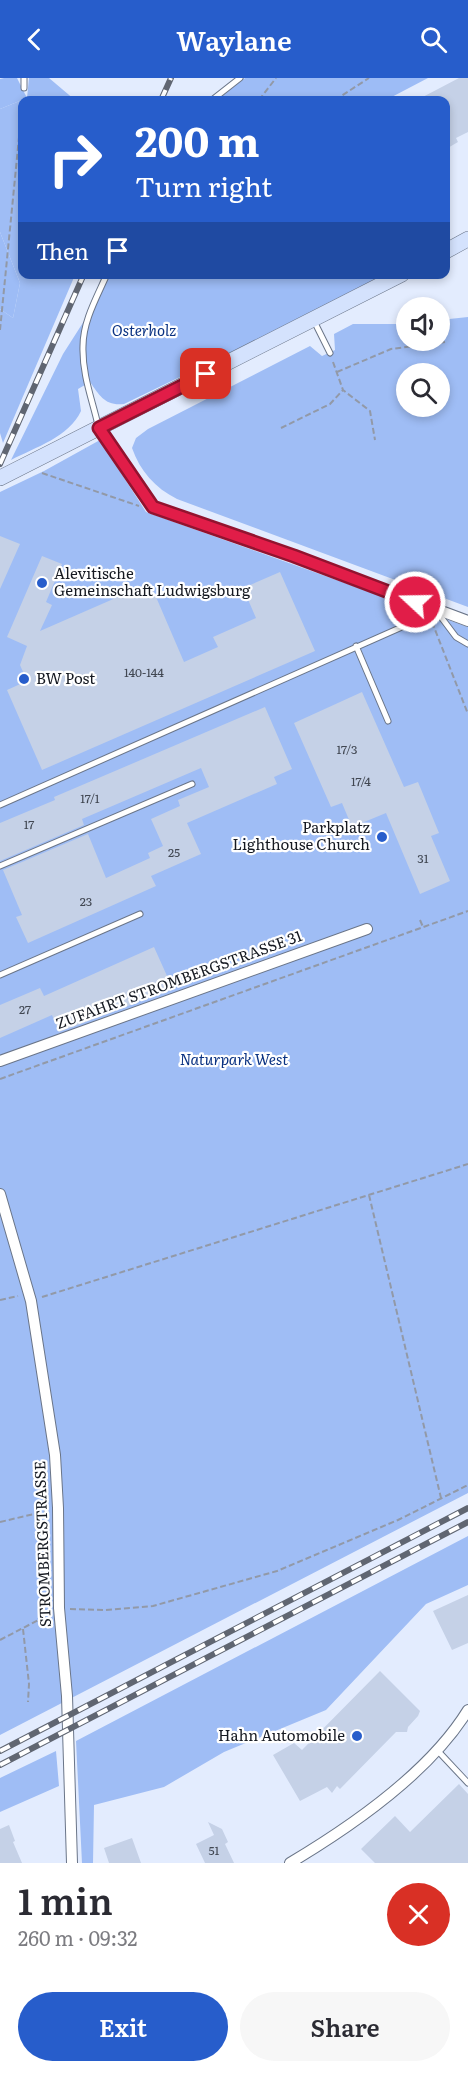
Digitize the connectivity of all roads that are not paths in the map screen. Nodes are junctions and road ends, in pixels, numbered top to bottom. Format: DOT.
graph roads {
  1 [pos="24,78"];
  2 [pos="231,78"];
  3 [pos="240,78"];
  4 [pos="24,88"];
  5 [pos="226,89"];
  6 [pos="217,96"];
  7 [pos="468,239"];
  8 [pos="450,249"];
  9 [pos="105,279"];
  10 [pos="393,279"];
  11 [pos="314,321"];
  12 [pos="330,354"];
  13 [pos="99,428"];
  14 [pos="0,478"];
  15 [pos="432,612"];
  16 [pos="468,621"];
  17 [pos="468,644"];
  18 [pos="356,646"];
  19 [pos="388,721"];
  20 [pos="192,784"];
  21 [pos="0,805"];
  22 [pos="0,866"];
  23 [pos="140,914"];
  24 [pos="367,928"];
  25 [pos="0,975"];
  26 [pos="0,1060"];
  27 [pos="0,1194"];
  28 [pos="468,1710"];
  29 [pos="437,1750"];
  30 [pos="468,1783"];
  31 [pos="72,1863"];
  32 [pos="290,1863"];
  1 -- 4 [label="lane"];
  2 -- 5 [label="lane"];
  3 -- 5 [label="lane"];
  5 -- 6 [label="lane"];
  7 -- 8 [label="street"];
  9 -- 13 [label="lane"];
  10 -- 11 [label="street"];
  11 -- 12 [label="lane"];
  11 -- 13 [label="street"];
  13 -- 14 [label="street"];
  13 -- 15 [label="street"];
  15 -- 16 [label="street"];
  15 -- 17 [label="lane"];
  15 -- 18 [label="lane"];
  18 -- 19 [label="lane"];
  18 -- 21 [label="lane"];
  20 -- 22 [label="lane"];
  23 -- 25 [label="lane"];
  24 -- 26 [label="street, ZUFAHRT STROMBERGSTRASSE 31"];
  27 -- 31 [label="street, STROMBERGSTRASSE"];
  28 -- 29 [label="street"];
  29 -- 30 [label="lane"];
  29 -- 32 [label="street"];
}
